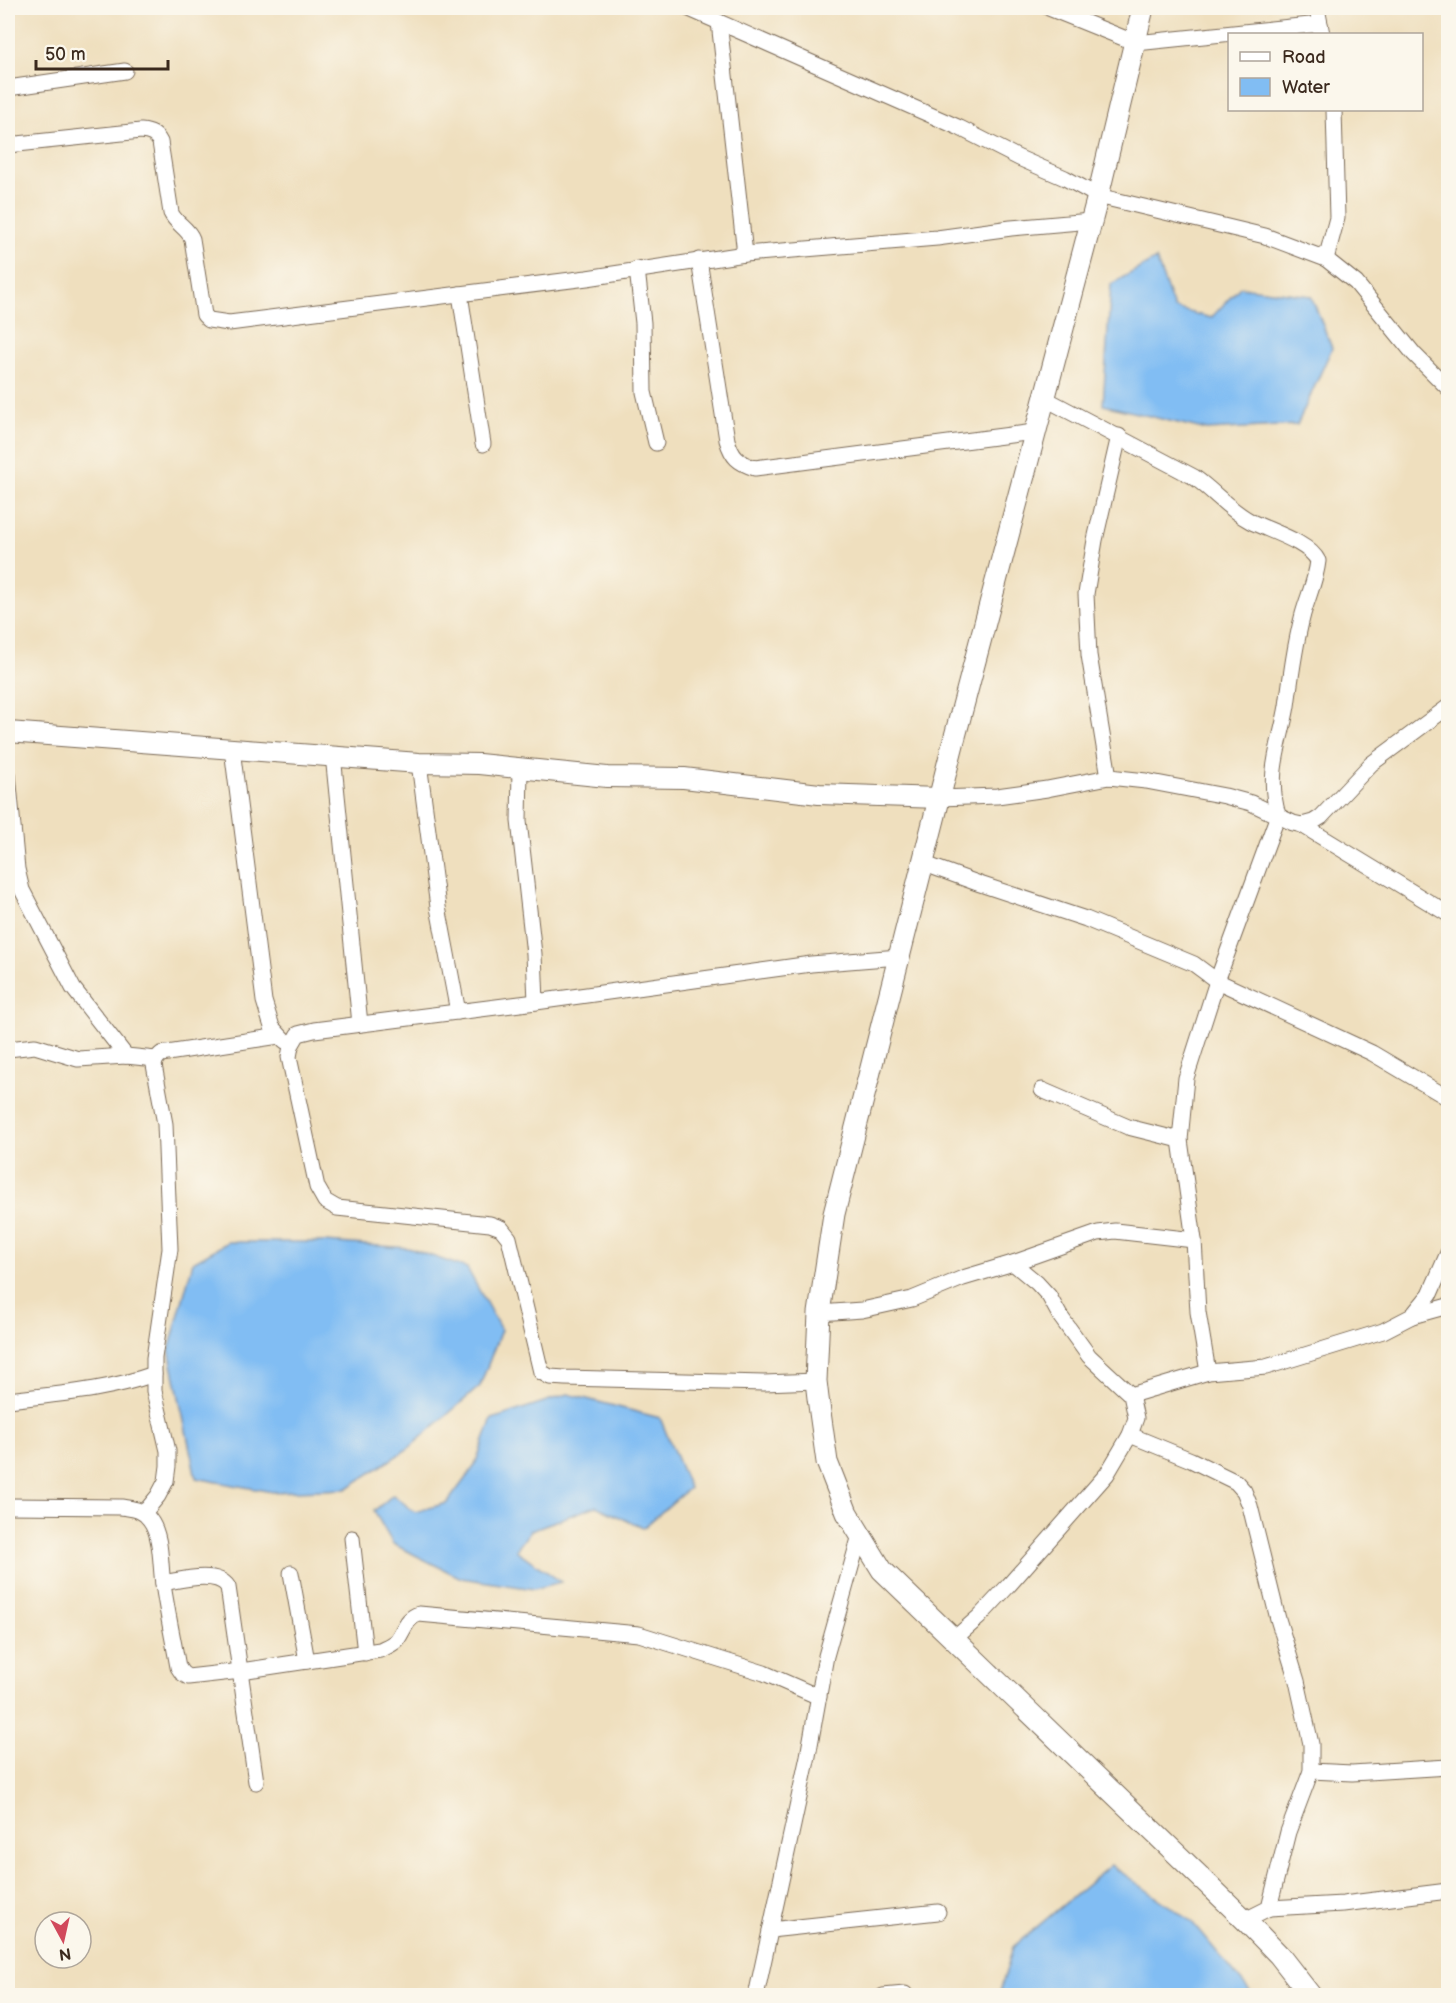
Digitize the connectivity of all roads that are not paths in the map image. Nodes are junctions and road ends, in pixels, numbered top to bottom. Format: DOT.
graph roads {
  1 [pos="687,8"];
  2 [pos="1049,8"];
  3 [pos="1143,8"];
  4 [pos="1317,8"];
  5 [pos="719,22"];
  6 [pos="1321,29"];
  7 [pos="1268,33"];
  8 [pos="1228,36"];
  9 [pos="1136,43"];
  10 [pos="125,71"];
  11 [pos="8,87"];
  12 [pos="1334,111"];
  13 [pos="8,145"];
  14 [pos="1098,196"];
  15 [pos="1091,221"];
  16 [pos="745,254"];
  17 [pos="1326,259"];
  18 [pos="699,260"];
  19 [pos="637,269"];
  20 [pos="460,294"];
  21 [pos="1449,388"];
  22 [pos="1044,398"];
  23 [pos="1034,432"];
  24 [pos="1119,436"];
  25 [pos="656,443"];
  26 [pos="483,444"];
  27 [pos="1449,707"];
  28 [pos="8,732"];
  29 [pos="232,749"];
  30 [pos="333,755"];
  31 [pos="419,763"];
  32 [pos="520,769"];
  33 [pos="8,774"];
  34 [pos="1109,777"];
  35 [pos="939,798"];
  36 [pos="1278,815"];
  37 [pos="1302,825"];
  38 [pos="922,862"];
  39 [pos="1449,914"];
  40 [pos="899,957"];
  41 [pos="1217,981"];
  42 [pos="536,1002"];
  43 [pos="458,1012"];
  44 [pos="360,1024"];
  45 [pos="285,1041"];
  46 [pos="8,1049"];
  47 [pos="126,1056"];
  48 [pos="156,1059"];
  49 [pos="1042,1090"];
  50 [pos="1449,1098"];
  51 [pos="1180,1140"];
  52 [pos="1194,1240"];
  53 [pos="1449,1253"];
  54 [pos="1013,1263"];
  55 [pos="1449,1306"];
  56 [pos="819,1314"];
  57 [pos="1412,1316"];
  58 [pos="1208,1372"];
  59 [pos="154,1374"];
  60 [pos="816,1381"];
  61 [pos="1131,1395"];
  62 [pos="8,1400"];
  63 [pos="1130,1435"];
  64 [pos="8,1506"];
  65 [pos="144,1513"];
  66 [pos="860,1534"];
  67 [pos="352,1538"];
  68 [pos="291,1573"];
  69 [pos="163,1582"];
  70 [pos="954,1639"];
  71 [pos="365,1653"];
  72 [pos="307,1661"];
  73 [pos="241,1671"];
  74 [pos="819,1697"];
  75 [pos="1449,1767"];
  76 [pos="1311,1771"];
  77 [pos="256,1782"];
  78 [pos="1449,1891"];
  79 [pos="1269,1908"];
  80 [pos="938,1912"];
  81 [pos="1245,1920"];
  82 [pos="770,1930"];
  83 [pos="905,1994"];
  84 [pos="756,1995"];
  85 [pos="883,1995"];
  86 [pos="1311,1995"];
  1 -- 5 [label="street"];
  2 -- 9 [label="street"];
  3 -- 9 [label="main road"];
  4 -- 6 [label="street"];
  5 -- 14 [label="street"];
  5 -- 16 [label="street"];
  6 -- 7 [label="street"];
  8 -- 9 [label="street"];
  9 -- 14 [label="main road"];
  10 -- 11 [label="street"];
  12 -- 17 [label="street"];
  13 -- 20 [label="street"];
  14 -- 15 [label="main road"];
  14 -- 17 [label="street"];
  15 -- 16 [label="street"];
  15 -- 22 [label="main road"];
  16 -- 18 [label="street"];
  17 -- 21 [label="street"];
  18 -- 19 [label="street"];
  18 -- 23 [label="street"];
  19 -- 20 [label="street"];
  19 -- 25 [label="street"];
  20 -- 26 [label="street"];
  22 -- 23 [label="main road"];
  22 -- 24 [label="street"];
  23 -- 35 [label="main road"];
  24 -- 34 [label="street"];
  24 -- 36 [label="street"];
  27 -- 37 [label="street"];
  28 -- 29 [label="street"];
  29 -- 30 [label="street"];
  29 -- 45 [label="street"];
  30 -- 31 [label="street"];
  30 -- 44 [label="street"];
  31 -- 32 [label="street"];
  31 -- 43 [label="street"];
  32 -- 35 [label="street"];
  32 -- 42 [label="street"];
  33 -- 47 [label="street"];
  34 -- 35 [label="street"];
  34 -- 36 [label="street"];
  35 -- 38 [label="main road"];
  36 -- 37 [label="street"];
  36 -- 41 [label="street"];
  37 -- 39 [label="street"];
  38 -- 40 [label="main road"];
  38 -- 41 [label="street"];
  40 -- 42 [label="street"];
  40 -- 56 [label="main road"];
  41 -- 50 [label="street"];
  41 -- 51 [label="street"];
  42 -- 43 [label="street"];
  43 -- 44 [label="street"];
  44 -- 45 [label="street"];
  45 -- 48 [label="street"];
  45 -- 60 [label="street"];
  46 -- 47 [label="street"];
  47 -- 48 [label="street"];
  48 -- 59 [label="street"];
  49 -- 51 [label="street"];
  51 -- 52 [label="street"];
  52 -- 54 [label="street"];
  52 -- 58 [label="street"];
  53 -- 57 [label="street"];
  54 -- 56 [label="street"];
  54 -- 61 [label="street"];
  55 -- 57 [label="street"];
  56 -- 60 [label="main road"];
  57 -- 58 [label="street"];
  58 -- 61 [label="street"];
  59 -- 62 [label="street"];
  59 -- 65 [label="street"];
  60 -- 66 [label="main road"];
  61 -- 63 [label="street"];
  63 -- 70 [label="street"];
  63 -- 76 [label="street"];
  64 -- 65 [label="street"];
  65 -- 69 [label="street"];
  66 -- 70 [label="main road"];
  66 -- 74 [label="street"];
  67 -- 71 [label="street"];
  68 -- 72 [label="street"];
  69 -- 73 [label="street"];
  69 -- 73 [label="street"];
  70 -- 81 [label="main road"];
  71 -- 72 [label="street"];
  71 -- 74 [label="street"];
  72 -- 73 [label="street"];
  73 -- 77 [label="street"];
  74 -- 82 [label="street"];
  75 -- 76 [label="street"];
  76 -- 79 [label="street"];
  78 -- 79 [label="street"];
  79 -- 81 [label="street"];
  80 -- 82 [label="street"];
  81 -- 86 [label="main road"];
  82 -- 84 [label="street"];
  83 -- 85 [label="street"];
}
